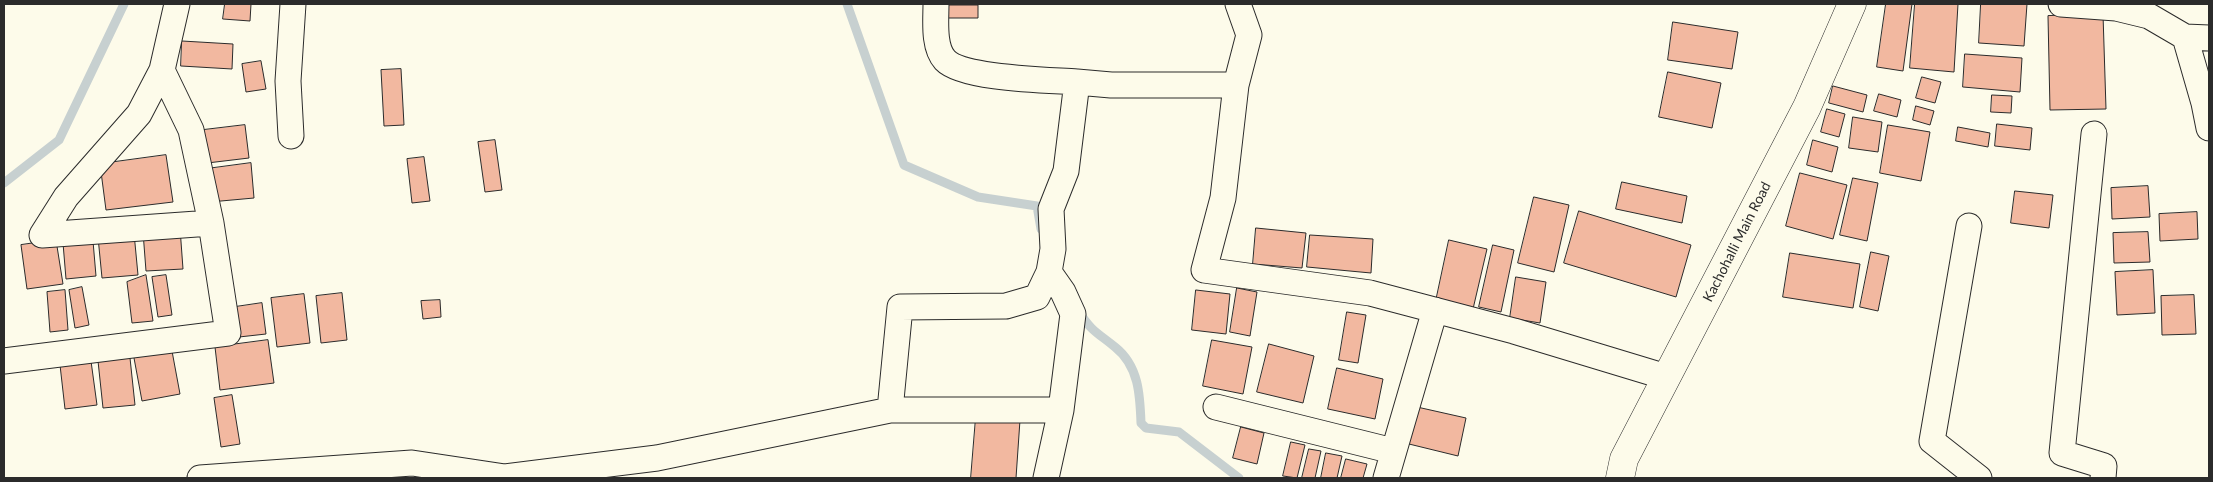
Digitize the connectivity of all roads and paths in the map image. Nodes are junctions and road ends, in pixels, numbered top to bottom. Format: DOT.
graph roads {
  1 [pos="177,4"];
  2 [pos="293,4"];
  3 [pos="936,4"];
  4 [pos="1238,4"];
  5 [pos="1852,4"];
  6 [pos="2061,4"];
  7 [pos="2185,37"];
  8 [pos="2209,38"];
  9 [pos="162,70"];
  10 [pos="1077,82"];
  11 [pos="1236,85"];
  12 [pos="2209,128"];
  13 [pos="2094,134"];
  14 [pos="291,136"];
  15 [pos="211,223"];
  16 [pos="1969,226"];
  17 [pos="1049,272"];
  18 [pos="1435,310"];
  19 [pos="4,361"];
  20 [pos="1666,377"];
  21 [pos="1216,407"];
  22 [pos="890,410"];
  23 [pos="1061,410"];
  24 [pos="1394,451"];
  25 [pos="200,478"];
  26 [pos="1046,478"];
  27 [pos="1386,478"];
  28 [pos="1620,478"];
  29 [pos="1979,478"];
  30 [pos="2103,478"];
  1 -- 9 [label="street"];
  2 -- 14 [label="street"];
  3 -- 10 [label="street"];
  4 -- 11 [label="street"];
  5 -- 20 [label="street, Kachohalli Main Road"];
  6 -- 7 [label="street"];
  7 -- 8 [label="street"];
  7 -- 12 [label="street"];
  9 -- 15 [label="street"];
  9 -- 15 [label="street"];
  10 -- 11 [label="street"];
  10 -- 17 [label="street"];
  11 -- 18 [label="street"];
  13 -- 30 [label="street"];
  15 -- 19 [label="street"];
  16 -- 29 [label="street"];
  17 -- 22 [label="street"];
  17 -- 23 [label="street"];
  18 -- 20 [label="street"];
  18 -- 24 [label="street"];
  20 -- 28 [label="street, Kachohalli Main Road"];
  21 -- 24 [label="street"];
  22 -- 23 [label="street"];
  22 -- 25 [label="street"];
  23 -- 26 [label="street"];
  24 -- 27 [label="street"];
}
